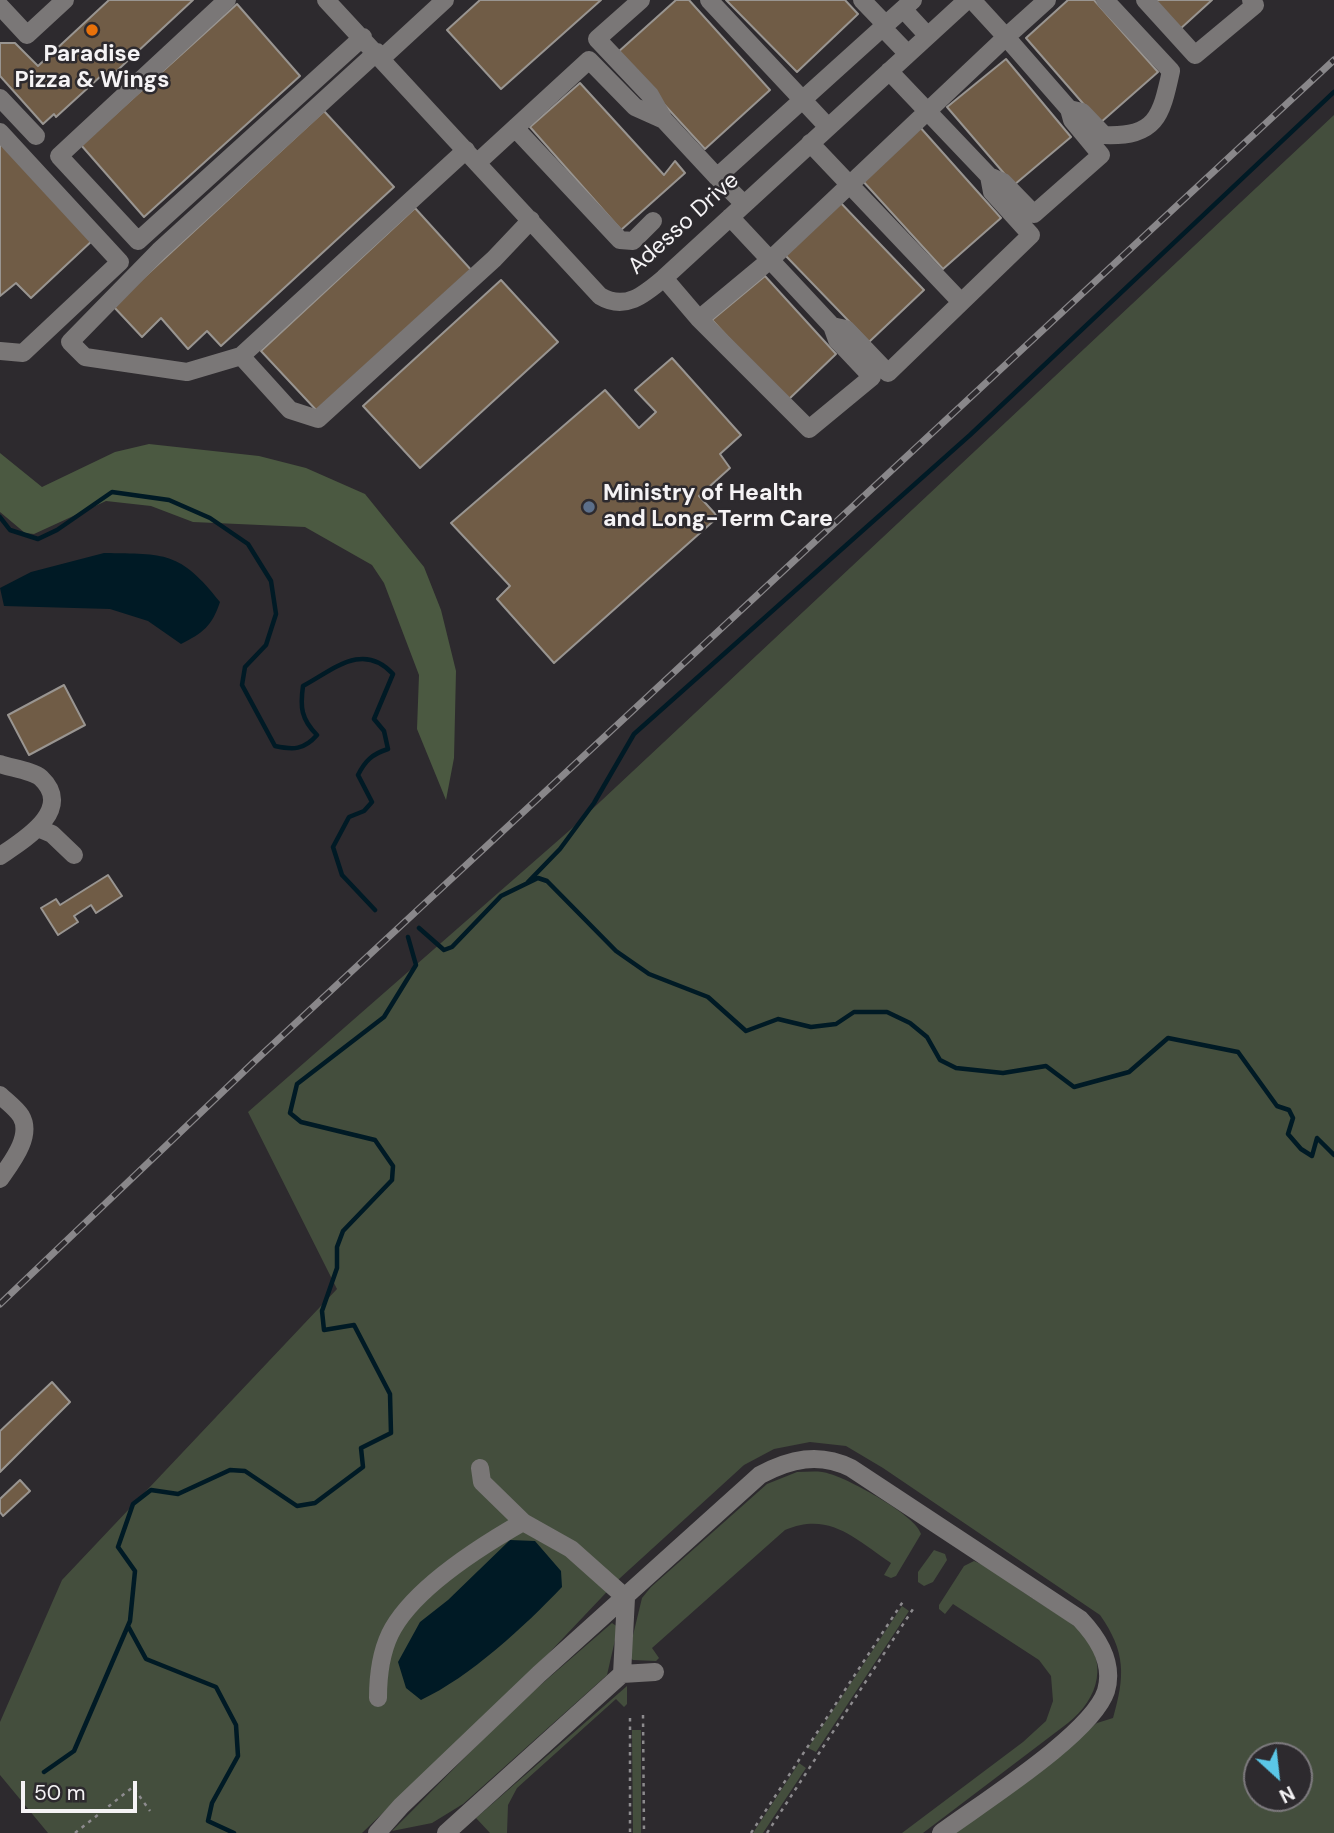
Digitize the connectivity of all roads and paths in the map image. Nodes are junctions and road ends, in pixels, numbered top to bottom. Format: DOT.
graph roads {
  1 [pos="65,0"];
  2 [pos="227,0"];
  3 [pos="326,0"];
  4 [pos="445,0"];
  5 [pos="641,0"];
  6 [pos="709,0"];
  7 [pos="862,0"];
  8 [pos="877,0"];
  9 [pos="970,0"];
  10 [pos="1047,0"];
  11 [pos="1105,0"];
  12 [pos="1145,0"];
  13 [pos="1251,0"];
  14 [pos="0,2"];
  15 [pos="896,16"];
  16 [pos="928,36"];
  17 [pos="363,37"];
  18 [pos="1006,37"];
  19 [pos="908,54"];
  20 [pos="379,55"];
  21 [pos="889,71"];
  22 [pos="0,98"];
  23 [pos="803,100"];
  24 [pos="929,109"];
  25 [pos="1069,109"];
  26 [pos="664,120"];
  27 [pos="828,127"];
  28 [pos="515,128"];
  29 [pos="0,132"];
  30 [pos="36,136"];
  31 [pos="810,143"];
  32 [pos="472,156"];
  33 [pos="989,176"];
  34 [pos="718,177"];
  35 [pos="848,184"];
  36 [pos="744,204"];
  37 [pos="730,217"];
  38 [pos="531,220"];
  39 [pos="653,221"];
  40 [pos="770,260"];
  41 [pos="664,278"];
  42 [pos="961,302"];
  43 [pos="699,319"];
  44 [pos="832,326"];
  45 [pos="0,351"];
  46 [pos="241,356"];
  47 [pos="0,764"];
  48 [pos="38,828"];
  49 [pos="74,855"];
  50 [pos="0,856"];
  51 [pos="0,1096"];
  52 [pos="0,1178"];
  53 [pos="480,1468"];
  54 [pos="523,1522"];
  55 [pos="626,1598"];
  56 [pos="904,1600"];
  57 [pos="915,1606"];
  58 [pos="654,1672"];
  59 [pos="622,1674"];
  60 [pos="378,1698"];
  61 [pos="643,1715"];
  62 [pos="629,1718"];
  63 [pos="149,1811"];
  64 [pos="75,1833"];
  65 [pos="377,1833"];
  66 [pos="446,1833"];
  67 [pos="630,1833"];
  68 [pos="644,1833"];
  69 [pos="751,1833"];
  70 [pos="766,1833"];
  71 [pos="941,1833"];
  1 -- 14 [label="street"];
  2 -- 17 [label="street"];
  3 -- 17 [label="street, Adesso Drive"];
  4 -- 20 [label="street"];
  5 -- 26 [label="street"];
  6 -- 23 [label="street"];
  7 -- 15 [label="street"];
  8 -- 15 [label="street"];
  9 -- 16 [label="street, Adesso Drive"];
  9 -- 18 [label="street"];
  10 -- 18 [label="street"];
  11 -- 25 [label="street"];
  12 -- 13 [label="street"];
  15 -- 16 [label="street"];
  15 -- 19 [label="street"];
  15 -- 23 [label="street"];
  16 -- 19 [label="street, Adesso Drive"];
  17 -- 20 [label="street, Adesso Drive"];
  18 -- 24 [label="street"];
  18 -- 25 [label="street"];
  19 -- 21 [label="street, Adesso Drive"];
  20 -- 32 [label="street, Adesso Drive"];
  20 -- 46 [label="street"];
  21 -- 24 [label="street"];
  21 -- 27 [label="street, Adesso Drive"];
  22 -- 30 [label="street"];
  23 -- 27 [label="street"];
  23 -- 34 [label="street"];
  24 -- 33 [label="street"];
  24 -- 35 [label="street"];
  25 -- 33 [label="street"];
  26 -- 28 [label="street"];
  26 -- 34 [label="street"];
  27 -- 31 [label="street, Adesso Drive"];
  28 -- 32 [label="street"];
  28 -- 39 [label="street"];
  29 -- 45 [label="street"];
  31 -- 35 [label="street"];
  31 -- 36 [label="street, Adesso Drive"];
  32 -- 38 [label="street, Adesso Drive"];
  32 -- 46 [label="street"];
  33 -- 42 [label="street"];
  34 -- 36 [label="street"];
  35 -- 40 [label="street"];
  35 -- 42 [label="street"];
  36 -- 37 [label="street, Adesso Drive"];
  37 -- 40 [label="street"];
  37 -- 41 [label="street, Adesso Drive"];
  38 -- 41 [label="street, Adesso Drive"];
  38 -- 46 [label="street"];
  40 -- 43 [label="street"];
  40 -- 44 [label="street"];
  41 -- 43 [label="street"];
  42 -- 44 [label="street"];
  43 -- 44 [label="street"];
  47 -- 48 [label="street"];
  48 -- 49 [label="street"];
  48 -- 50 [label="street"];
  51 -- 52 [label="street"];
  53 -- 54 [label="street"];
  54 -- 55 [label="street"];
  54 -- 60 [label="street"];
  55 -- 59 [label="street"];
  55 -- 65 [label="street"];
  55 -- 71 [label="street"];
  56 -- 69 [label="path"];
  57 -- 70 [label="path"];
  58 -- 59 [label="street"];
  59 -- 66 [label="street"];
  61 -- 68 [label="path"];
  62 -- 67 [label="path"];
  63 -- 64 [label="path"];
}
